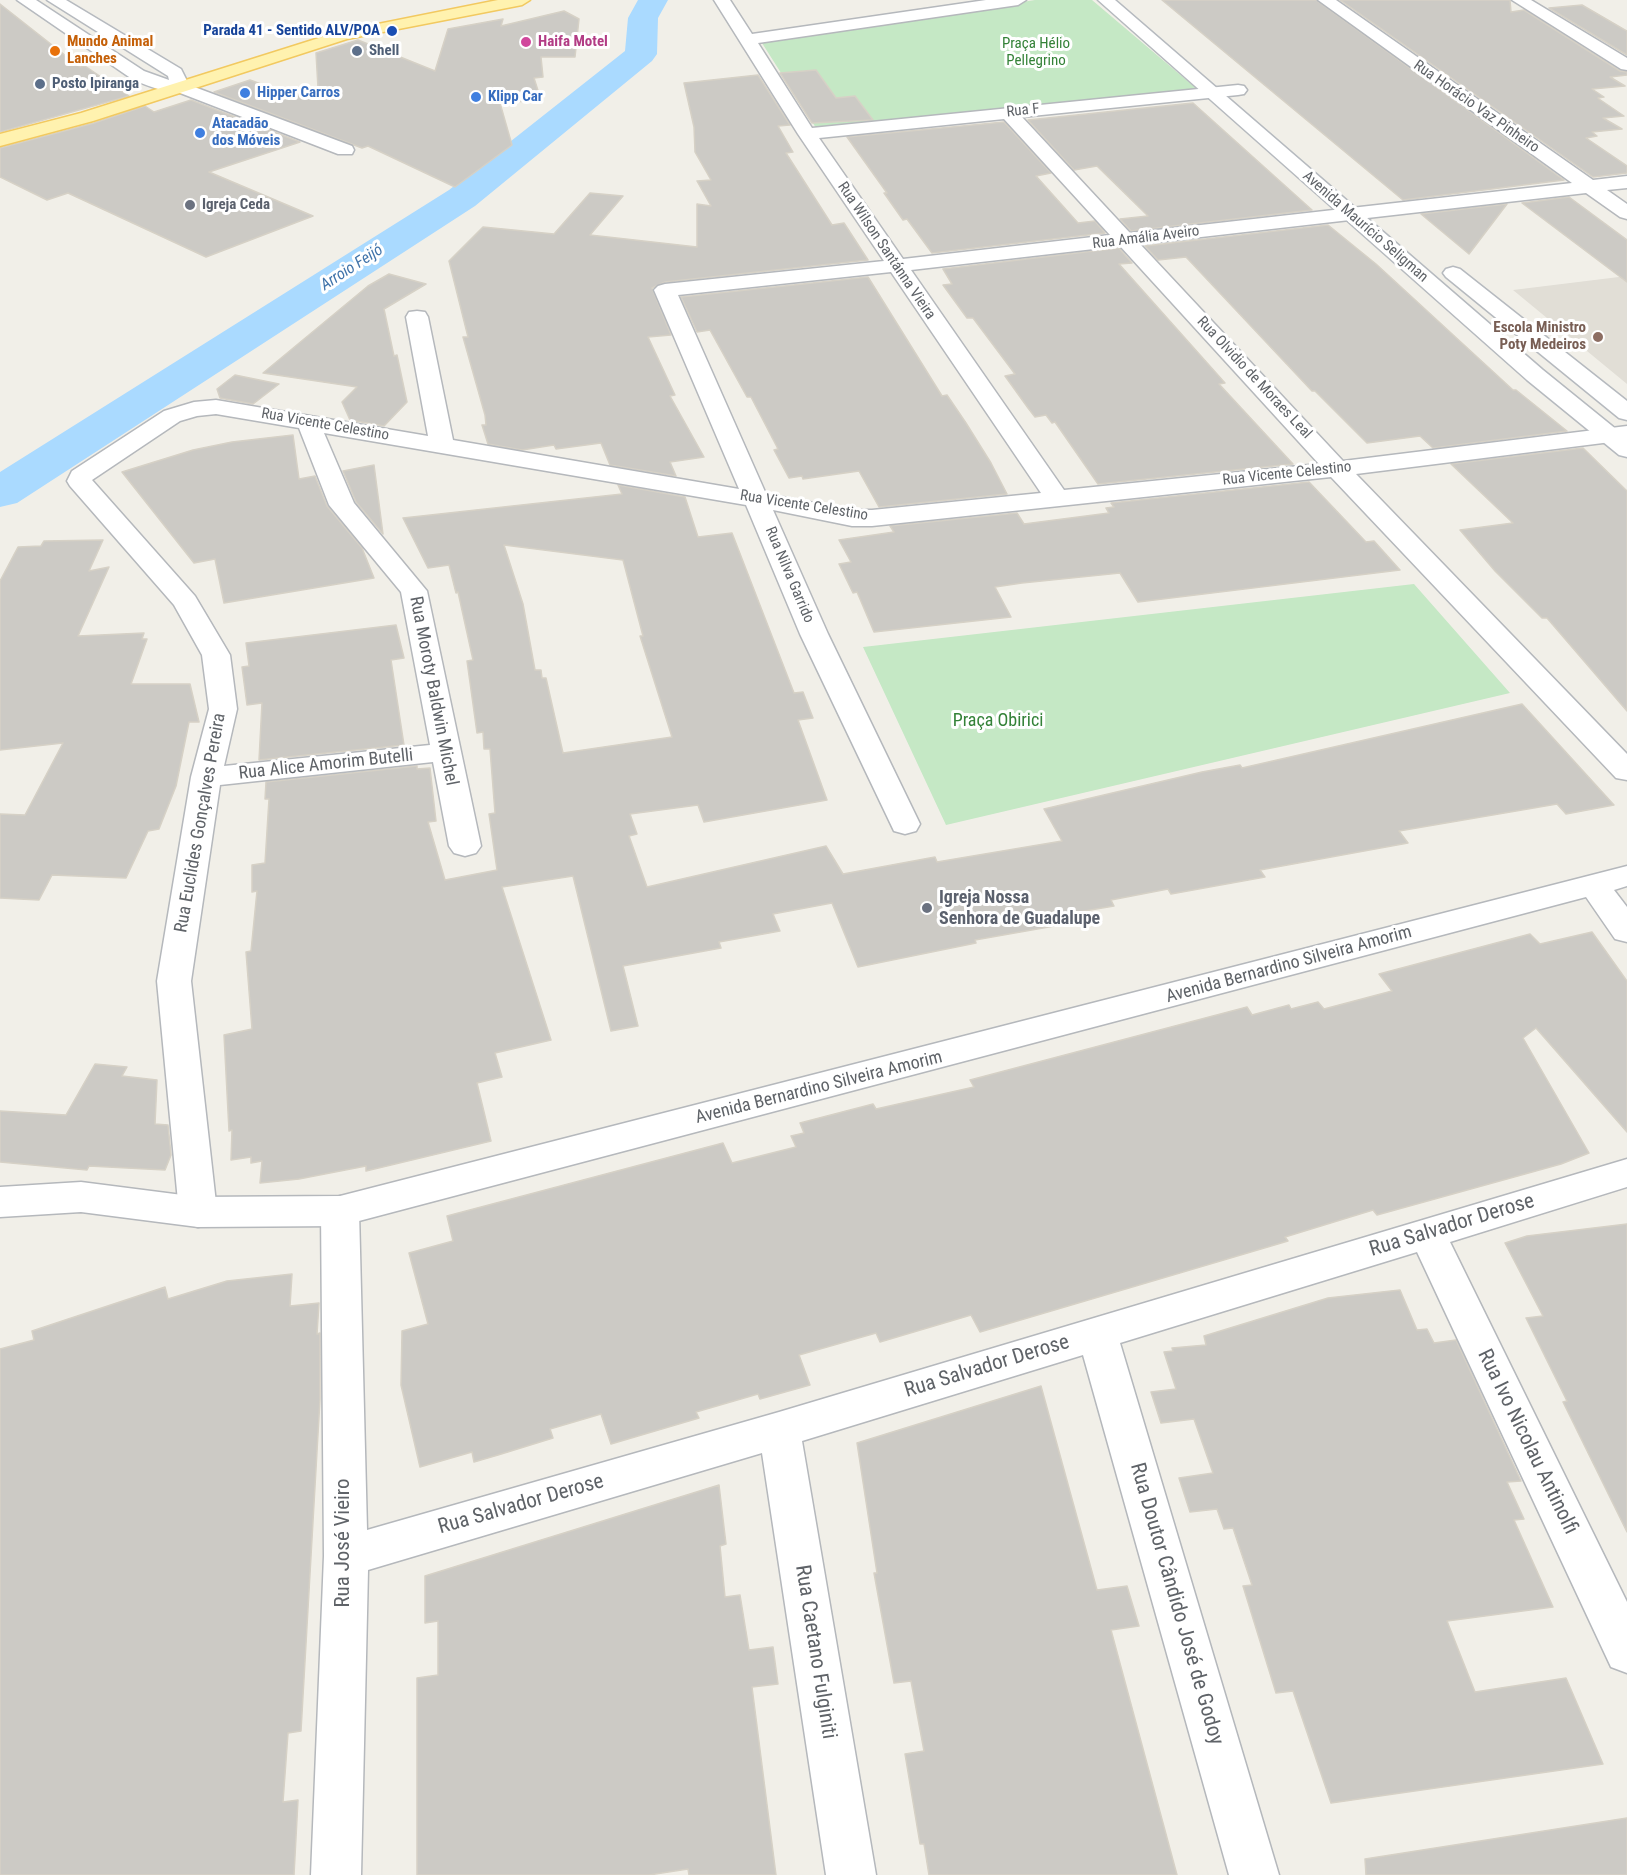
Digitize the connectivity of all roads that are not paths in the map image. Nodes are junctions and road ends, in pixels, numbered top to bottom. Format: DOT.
graph roads {
  1 [pos="443,0"];
  2 [pos="522,0"];
  3 [pos="722,0"];
  4 [pos="1018,0"];
  5 [pos="1106,0"];
  6 [pos="1130,0"];
  7 [pos="1326,0"];
  8 [pos="1520,0"];
  9 [pos="56,1"];
  10 [pos="31,3"];
  11 [pos="747,40"];
  12 [pos="1202,60"];
  13 [pos="1627,65"];
  14 [pos="178,80"];
  15 [pos="150,81"];
  16 [pos="1217,84"];
  17 [pos="1244,95"];
  18 [pos="1008,113"];
  19 [pos="0,125"];
  20 [pos="807,134"];
  21 [pos="0,140"];
  22 [pos="345,150"];
  23 [pos="1627,182"];
  24 [pos="1590,187"];
  25 [pos="1362,195"];
  26 [pos="1379,210"];
  27 [pos="1349,213"];
  28 [pos="1627,213"];
  29 [pos="1397,225"];
  30 [pos="1128,241"];
  31 [pos="1441,263"];
  32 [pos="896,267"];
  33 [pos="665,290"];
  34 [pos="417,317"];
  35 [pos="1627,413"];
  36 [pos="308,422"];
  37 [pos="1621,440"];
  38 [pos="442,446"];
  39 [pos="1337,469"];
  40 [pos="79,481"];
  41 [pos="1056,497"];
  42 [pos="755,499"];
  43 [pos="445,752"];
  44 [pos="1627,771"];
  45 [pos="206,777"];
  46 [pos="905,825"];
  47 [pos="465,846"];
  48 [pos="1627,876"];
  49 [pos="1593,884"];
  50 [pos="1627,932"];
  51 [pos="1627,1173"];
  52 [pos="0,1202"];
  53 [pos="198,1212"];
  54 [pos="340,1212"];
  55 [pos="1427,1233"];
  56 [pos="1098,1334"];
  57 [pos="779,1430"];
  58 [pos="346,1556"];
  59 [pos="1627,1651"];
  60 [pos="336,1875"];
  61 [pos="851,1875"];
  62 [pos="1254,1875"];
  1 -- 14 [label="main road"];
  2 -- 14 [label="main road"];
  3 -- 11 [label="street, Rua Wilson Santánna Vieira"];
  4 -- 11 [label="street"];
  5 -- 16 [label="street, Avenida Maurício Seligman"];
  6 -- 12 [label="street"];
  7 -- 24 [label="street, Rua Horácio Vaz Pinheiro"];
  8 -- 13 [label="street"];
  9 -- 10 [label="street"];
  9 -- 14 [label="street"];
  10 -- 15 [label="street"];
  11 -- 20 [label="street, Rua Wilson Santánna Vieira"];
  14 -- 15 [label="street"];
  14 -- 21 [label="main road"];
  14 -- 22 [label="street"];
  15 -- 19 [label="main road"];
  16 -- 17 [label="street, Avenida Maurício Seligman"];
  16 -- 18 [label="street, Rua F"];
  16 -- 27 [label="street, Avenida Maurício Seligman"];
  18 -- 20 [label="street, Rua F"];
  18 -- 30 [label="street, Rua Olvidio de Moraes Leal"];
  20 -- 32 [label="street, Rua Wilson Santánna Vieira"];
  23 -- 24 [label="street, Rua Amália Aveiro"];
  24 -- 26 [label="street, Rua Amália Aveiro"];
  24 -- 28 [label="street, Rua Horácio Vaz Pinheiro"];
  25 -- 26 [label="street, Avenida Maurício Seligman"];
  26 -- 27 [label="street, Rua Amália Aveiro"];
  26 -- 29 [label="street, Avenida Maurício Seligman"];
  27 -- 30 [label="street, Rua Amália Aveiro"];
  27 -- 37 [label="street, Avenida Maurício Seligman"];
  30 -- 32 [label="street, Rua Amália Aveiro"];
  30 -- 39 [label="street, Rua Olvidio de Moraes Leal"];
  31 -- 35 [label="street, Avenida Maurício Seligman"];
  32 -- 33 [label="street, Rua Amália Aveiro"];
  32 -- 41 [label="street, Rua Wilson Santánna Vieira"];
  33 -- 42 [label="street, Rua Nilva Garrido"];
  34 -- 38 [label="street"];
  36 -- 38 [label="street, Rua Vicente Celestino"];
  36 -- 40 [label="street, Rua Vicente Celestino"];
  36 -- 43 [label="street, Rua Moroty Baldwin Michel"];
  37 -- 39 [label="street, Rua Vicente Celestino"];
  38 -- 42 [label="street, Rua Vicente Celestino"];
  39 -- 41 [label="street, Rua Vicente Celestino"];
  39 -- 44 [label="street, Rua Olvidio de Moraes Leal"];
  40 -- 45 [label="street, Rua Euclides Gonçalves Pereira"];
  41 -- 42 [label="street, Rua Vicente Celestino"];
  42 -- 46 [label="street, Rua Nilva Garrido"];
  43 -- 45 [label="street, Rua Alice Amorim Butelli"];
  43 -- 47 [label="street, Rua Moroty Baldwin Michel"];
  45 -- 53 [label="street, Rua Euclides Gonçalves Pereira"];
  48 -- 49 [label="street, Avenida Bernardino Silveira Amorim"];
  49 -- 50 [label="street"];
  49 -- 54 [label="street, Avenida Bernardino Silveira Amorim"];
  51 -- 55 [label="street, Rua Salvador Derose"];
  52 -- 53 [label="street, Avenida Bernardino Silveira Amorim"];
  53 -- 54 [label="street, Avenida Bernardino Silveira Amorim"];
  54 -- 58 [label="street, Rua José Vieiro"];
  55 -- 56 [label="street, Rua Salvador Derose"];
  55 -- 59 [label="street, Rua Ivo Nicolau Antinolfi"];
  56 -- 57 [label="street, Rua Salvador Derose"];
  56 -- 62 [label="street, Rua Doutor Cândido José de Godoy"];
  57 -- 58 [label="street, Rua Salvador Derose"];
  57 -- 61 [label="street, Rua Caetano Fulginiti"];
  58 -- 60 [label="street, Rua José Vieiro"];
}
